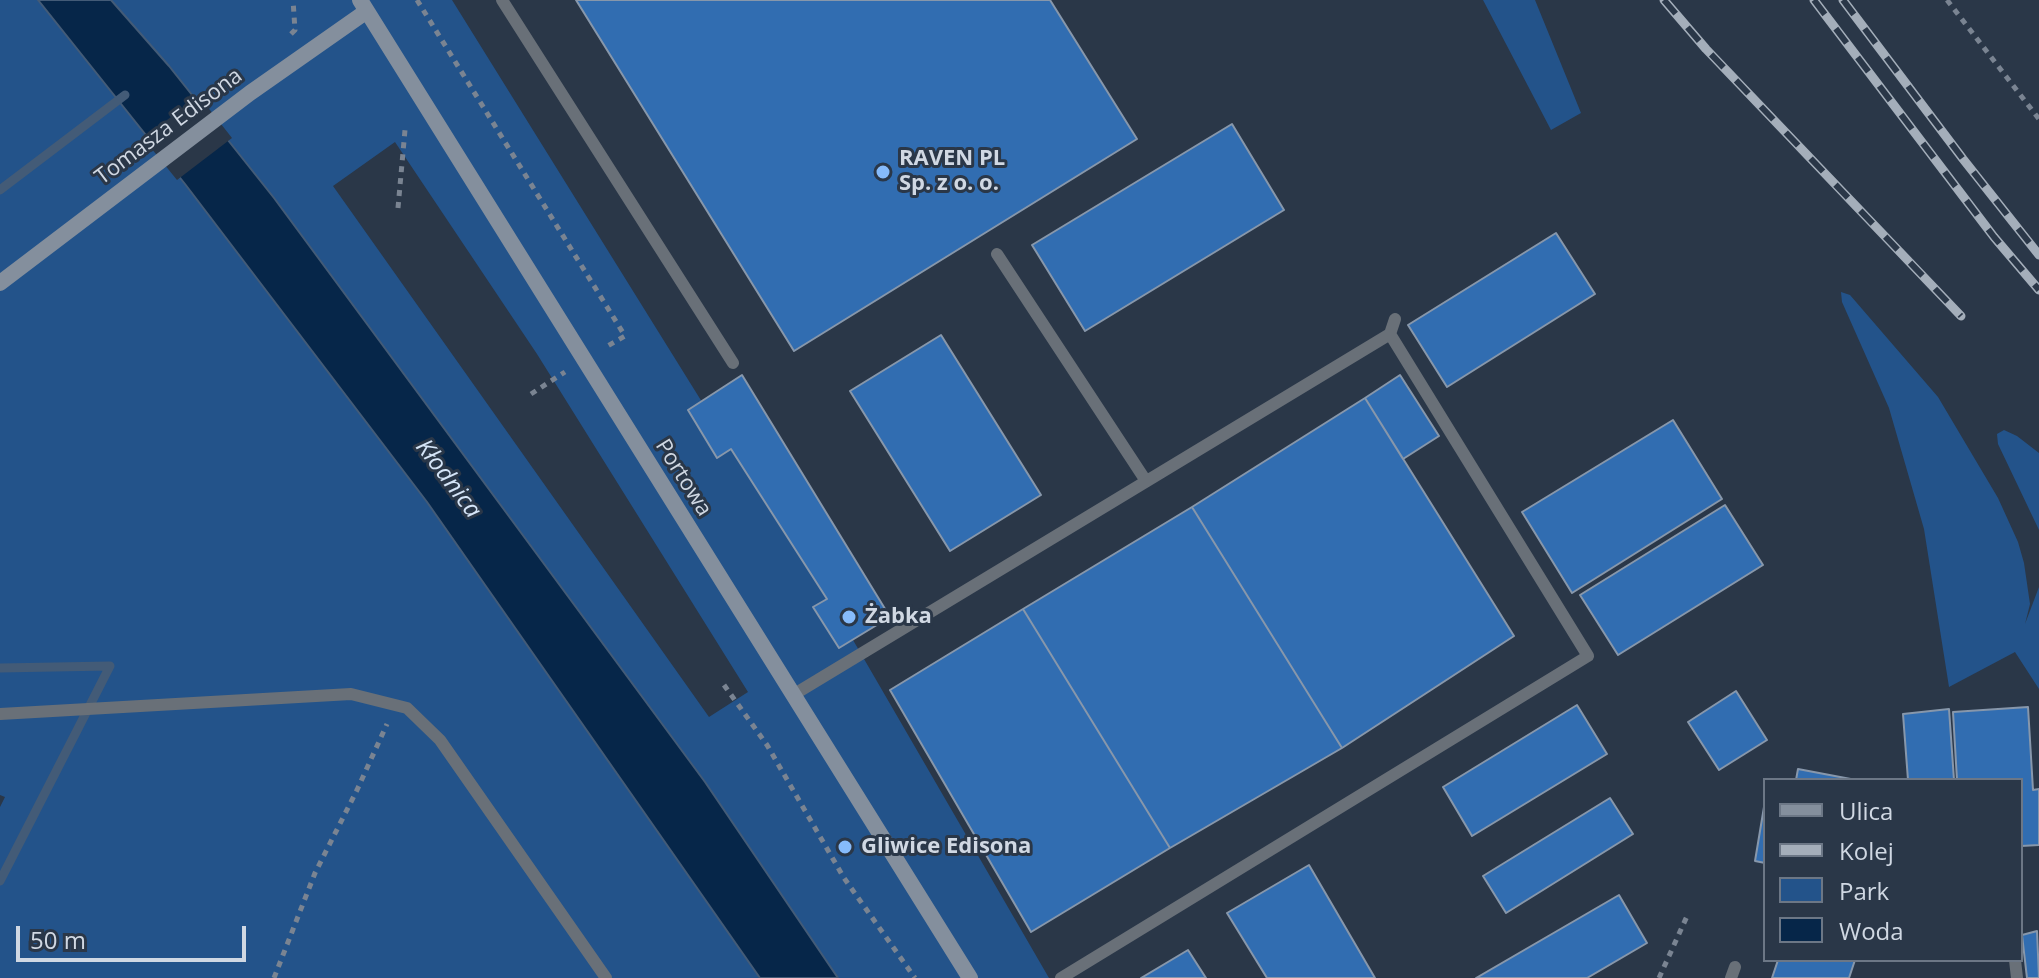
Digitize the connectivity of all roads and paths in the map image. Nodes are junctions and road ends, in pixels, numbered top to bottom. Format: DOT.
graph roads {
  1 [pos="293,0"];
  2 [pos="417,0"];
  3 [pos="502,0"];
  4 [pos="1947,0"];
  5 [pos="364,6"];
  6 [pos="285,38"];
  7 [pos="2039,119"];
  8 [pos="405,130"];
  9 [pos="398,208"];
  10 [pos="997,254"];
  11 [pos="0,283"];
  12 [pos="1395,319"];
  13 [pos="1390,334"];
  14 [pos="625,336"];
  15 [pos="584,360"];
  16 [pos="733,363"];
  17 [pos="531,394"];
  18 [pos="1146,481"];
  19 [pos="724,685"];
  20 [pos="793,695"];
  21 [pos="396,705"];
  22 [pos="0,714"];
  23 [pos="1688,914"];
  24 [pos="274,978"];
  25 [pos="606,978"];
  26 [pos="915,978"];
  27 [pos="970,978"];
  28 [pos="1061,978"];
  29 [pos="1659,978"];
  1 -- 6 [label="path"];
  2 -- 14 [label="path"];
  3 -- 16 [label="lane"];
  4 -- 7 [label="path"];
  5 -- 11 [label="street, Tomasza Edisona"];
  5 -- 15 [label="street, Portowa"];
  8 -- 9 [label="path"];
  10 -- 18 [label="lane"];
  12 -- 13 [label="lane"];
  13 -- 18 [label="lane"];
  13 -- 28 [label="lane"];
  15 -- 17 [label="path"];
  15 -- 20 [label="street, Portowa"];
  18 -- 20 [label="lane"];
  19 -- 26 [label="path"];
  20 -- 27 [label="street, Portowa"];
  21 -- 22 [label="lane"];
  21 -- 24 [label="path"];
  21 -- 25 [label="lane"];
  23 -- 29 [label="path"];
}
